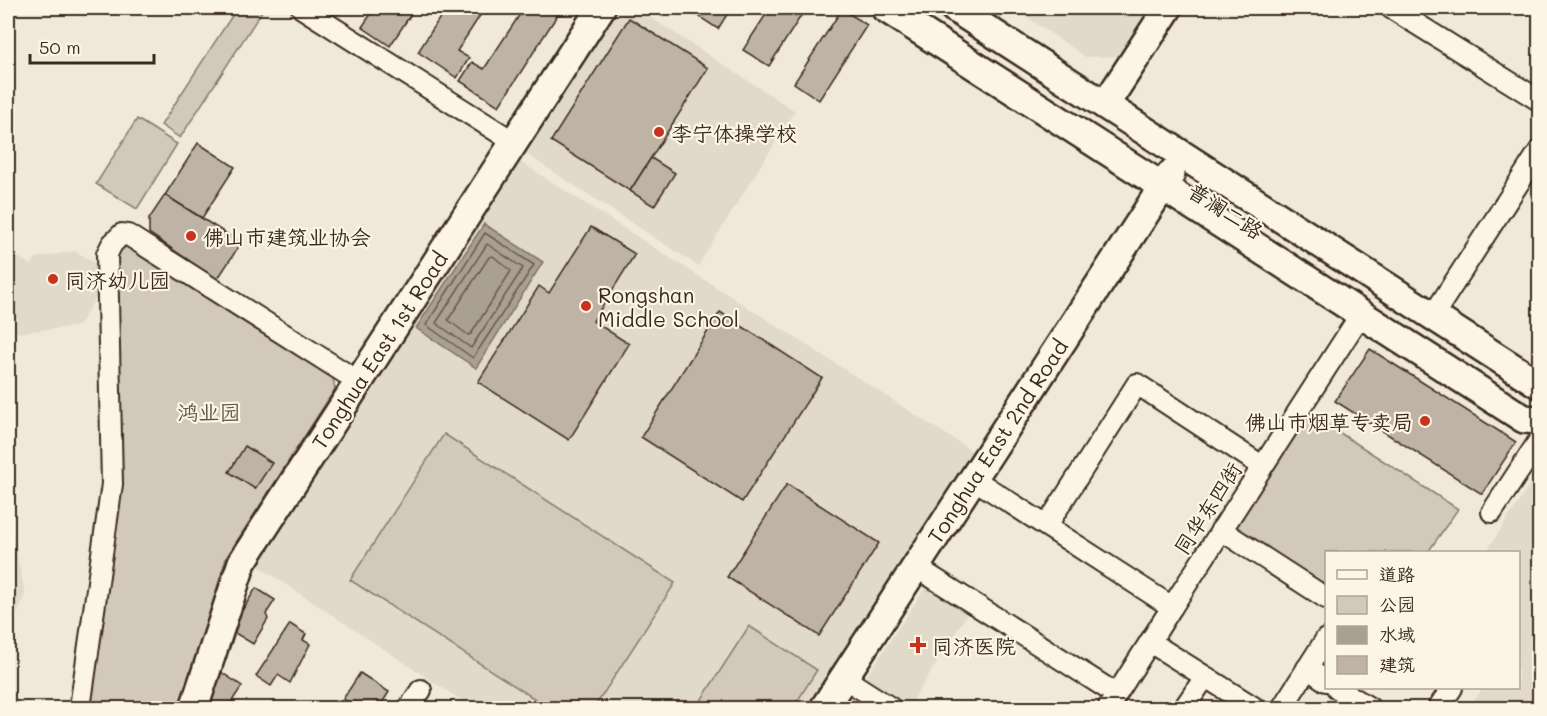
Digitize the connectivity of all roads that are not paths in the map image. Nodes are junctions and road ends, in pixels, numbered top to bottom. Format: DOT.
graph roads {
  1 [pos="302,8"];
  2 [pos="601,8"];
  3 [pos="885,8"];
  4 [pos="912,8"];
  5 [pos="954,8"];
  6 [pos="975,8"];
  7 [pos="1168,8"];
  8 [pos="1391,8"];
  9 [pos="1108,100"];
  10 [pos="1539,101"];
  11 [pos="514,142"];
  12 [pos="1539,150"];
  13 [pos="1167,180"];
  14 [pos="1436,312"];
  15 [pos="1361,314"];
  16 [pos="1539,371"];
  17 [pos="359,382"];
  18 [pos="1539,385"];
  19 [pos="1539,412"];
  20 [pos="1539,420"];
  21 [pos="1539,439"];
  22 [pos="1262,466"];
  23 [pos="972,478"];
  24 [pos="1492,512"];
  25 [pos="1047,525"];
  26 [pos="1221,530"];
  27 [pos="915,567"];
  28 [pos="1325,597"];
  29 [pos="1172,607"];
  30 [pos="1325,641"];
  31 [pos="1150,642"];
  32 [pos="1307,668"];
  33 [pos="1205,677"];
  34 [pos="844,678"];
  35 [pos="1325,680"];
  36 [pos="1340,689"];
  37 [pos="1451,689"];
  38 [pos="421,690"];
  39 [pos="1112,701"];
  40 [pos="80,708"];
  41 [pos="194,708"];
  42 [pos="409,708"];
  43 [pos="824,708"];
  44 [pos="891,708"];
  45 [pos="1184,708"];
  46 [pos="1255,708"];
  47 [pos="1282,708"];
  48 [pos="1370,708"];
  49 [pos="1438,708"];
  1 -- 11 [label="street"];
  2 -- 11 [label="main road, Tonghua East 1st Road"];
  3 -- 13 [label="main road"];
  4 -- 13 [label="main road, 普澜二路"];
  5 -- 9 [label="main road"];
  6 -- 9 [label="main road"];
  7 -- 9 [label="main road"];
  8 -- 10 [label="street"];
  9 -- 14 [label="main road"];
  11 -- 17 [label="main road, Tonghua East 1st Road"];
  12 -- 14 [label="street"];
  13 -- 15 [label="main road"];
  13 -- 19 [label="main road, 普澜二路"];
  13 -- 23 [label="main road, Tonghua East 2nd Road"];
  14 -- 16 [label="main road"];
  14 -- 18 [label="main road"];
  15 -- 20 [label="main road"];
  15 -- 22 [label="street, 同华东四街"];
  17 -- 40 [label="street"];
  17 -- 41 [label="main road, Tonghua East 1st Road"];
  21 -- 24 [label="street"];
  22 -- 25 [label="street"];
  22 -- 26 [label="street, 同华东四街"];
  23 -- 25 [label="street"];
  23 -- 27 [label="main road, Tonghua East 2nd Road"];
  25 -- 29 [label="street"];
  26 -- 28 [label="street"];
  26 -- 29 [label="street, 同华东四街"];
  27 -- 34 [label="main road, Tonghua East 2nd Road"];
  27 -- 39 [label="street"];
  29 -- 31 [label="street, 同华东四街"];
  30 -- 32 [label="street"];
  31 -- 33 [label="street"];
  31 -- 39 [label="street, 同华东四街"];
  32 -- 35 [label="street"];
  32 -- 47 [label="street"];
  33 -- 45 [label="street"];
  33 -- 46 [label="street"];
  34 -- 43 [label="main road, Tonghua East 2nd Road"];
  34 -- 44 [label="street"];
  36 -- 48 [label="street"];
  37 -- 49 [label="street"];
  38 -- 42 [label="street"];
}
